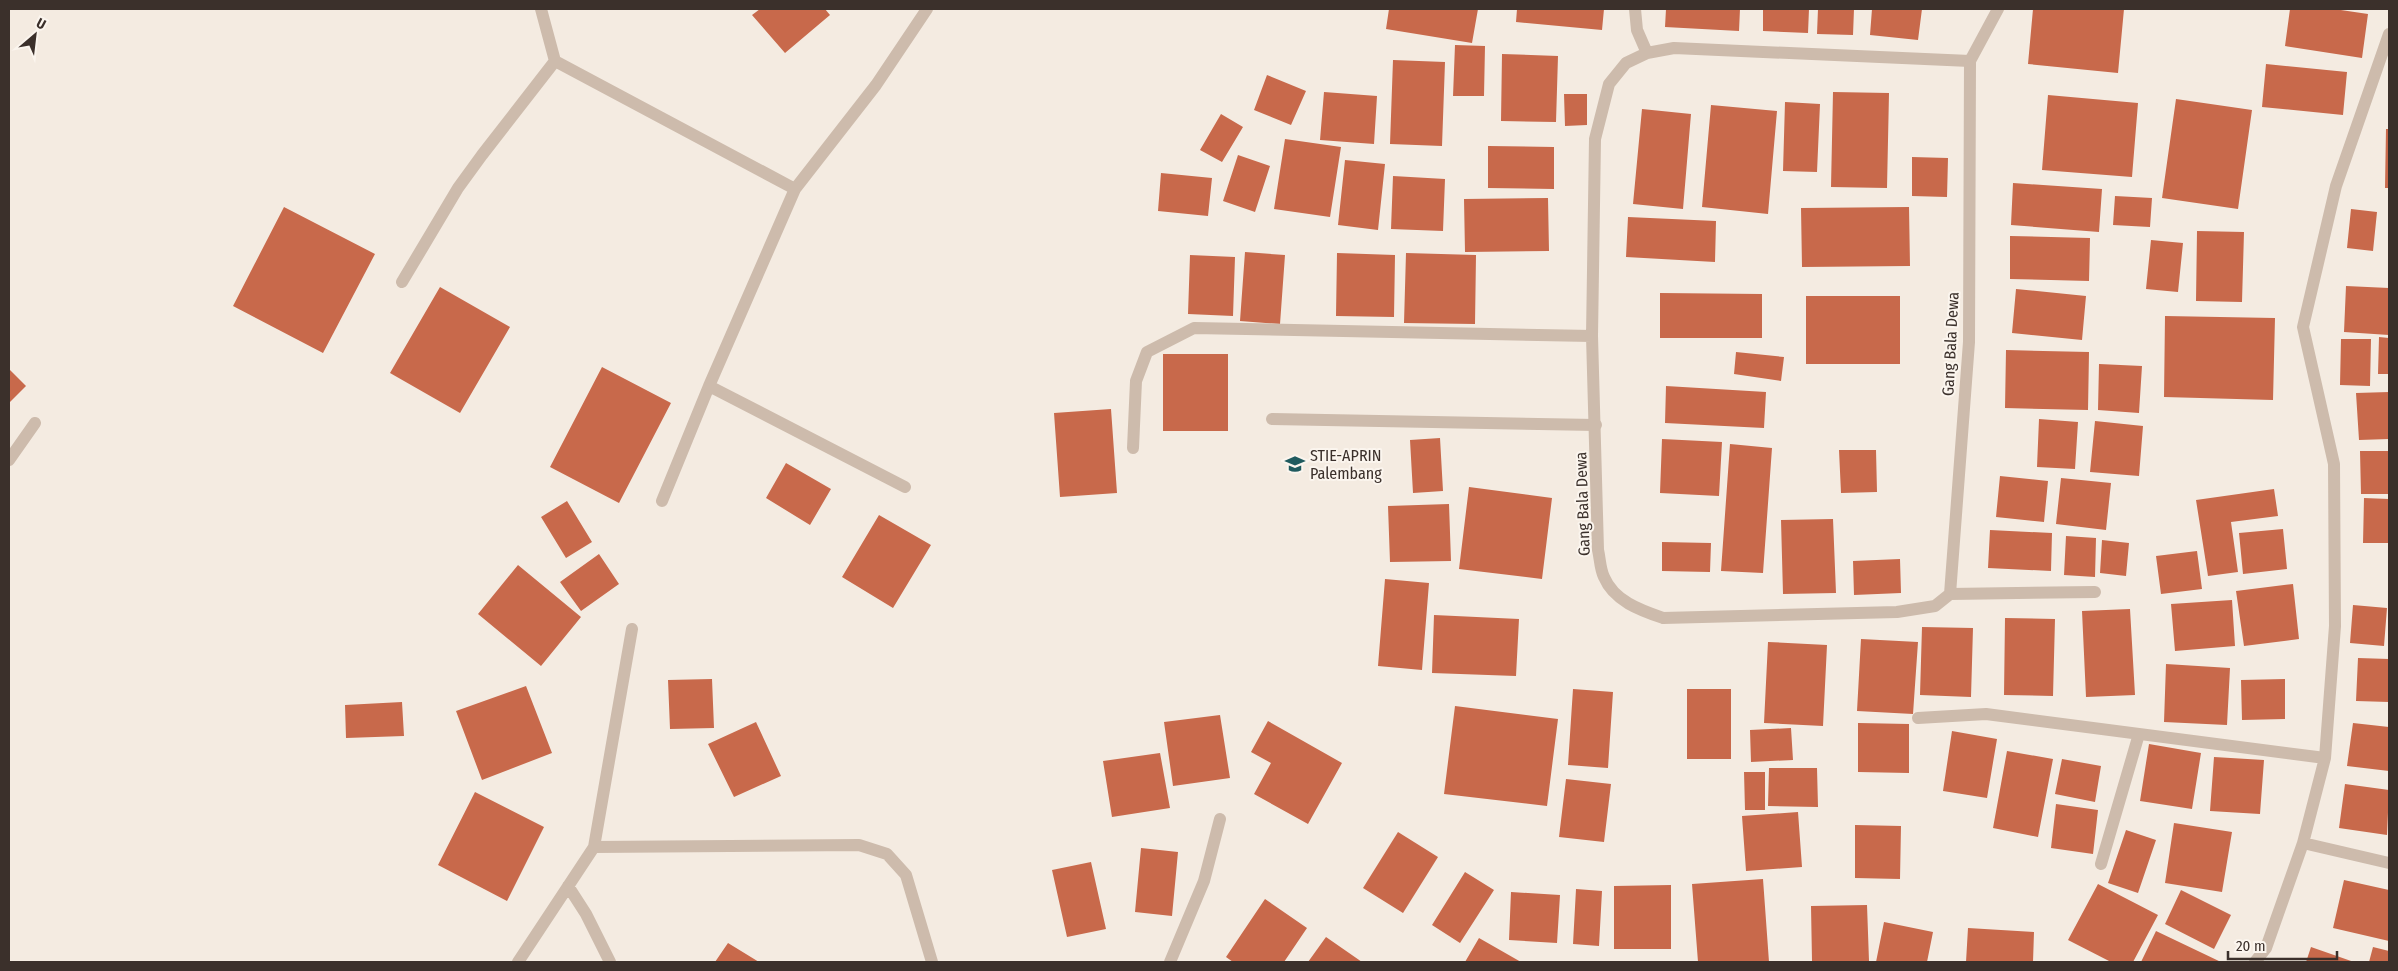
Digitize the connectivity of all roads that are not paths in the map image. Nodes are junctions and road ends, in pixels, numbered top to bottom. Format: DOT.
graph roads {
  1 [pos="541,9"];
  2 [pos="928,9"];
  3 [pos="1635,9"];
  4 [pos="1998,9"];
  5 [pos="2389,34"];
  6 [pos="1647,53"];
  7 [pos="1970,60"];
  8 [pos="555,62"];
  9 [pos="796,190"];
  10 [pos="402,282"];
  11 [pos="1592,336"];
  12 [pos="710,386"];
  13 [pos="1272,419"];
  14 [pos="35,423"];
  15 [pos="1596,425"];
  16 [pos="1133,448"];
  17 [pos="9,460"];
  18 [pos="905,487"];
  19 [pos="662,501"];
  20 [pos="2095,592"];
  21 [pos="1950,594"];
  22 [pos="632,630"];
  23 [pos="1918,718"];
  24 [pos="2139,734"];
  25 [pos="2325,758"];
  26 [pos="1220,819"];
  27 [pos="2303,843"];
  28 [pos="594,847"];
  29 [pos="2389,863"];
  30 [pos="2101,864"];
  31 [pos="568,886"];
  32 [pos="518,962"];
  33 [pos="610,962"];
  34 [pos="932,962"];
  35 [pos="1170,962"];
  36 [pos="2255,962"];
  1 -- 8 [label="street"];
  2 -- 9 [label="street"];
  3 -- 6 [label="street"];
  4 -- 7 [label="street, Gang Bala Dewa"];
  5 -- 25 [label="street"];
  6 -- 7 [label="street, Gang Bala Dewa"];
  6 -- 11 [label="street, Gang Bala Dewa"];
  7 -- 21 [label="street, Gang Bala Dewa"];
  8 -- 9 [label="street"];
  8 -- 10 [label="street"];
  9 -- 12 [label="street"];
  11 -- 15 [label="street, Gang Bala Dewa"];
  11 -- 16 [label="street"];
  12 -- 18 [label="street"];
  12 -- 19 [label="street"];
  13 -- 15 [label="street"];
  14 -- 17 [label="street"];
  15 -- 21 [label="street, Gang Bala Dewa"];
  20 -- 21 [label="street"];
  22 -- 28 [label="street"];
  23 -- 24 [label="street"];
  24 -- 25 [label="street"];
  24 -- 30 [label="street"];
  25 -- 27 [label="street"];
  26 -- 35 [label="street"];
  27 -- 29 [label="street"];
  27 -- 36 [label="street"];
  28 -- 31 [label="street"];
  28 -- 34 [label="street"];
  31 -- 32 [label="street"];
  31 -- 33 [label="street"];
}
